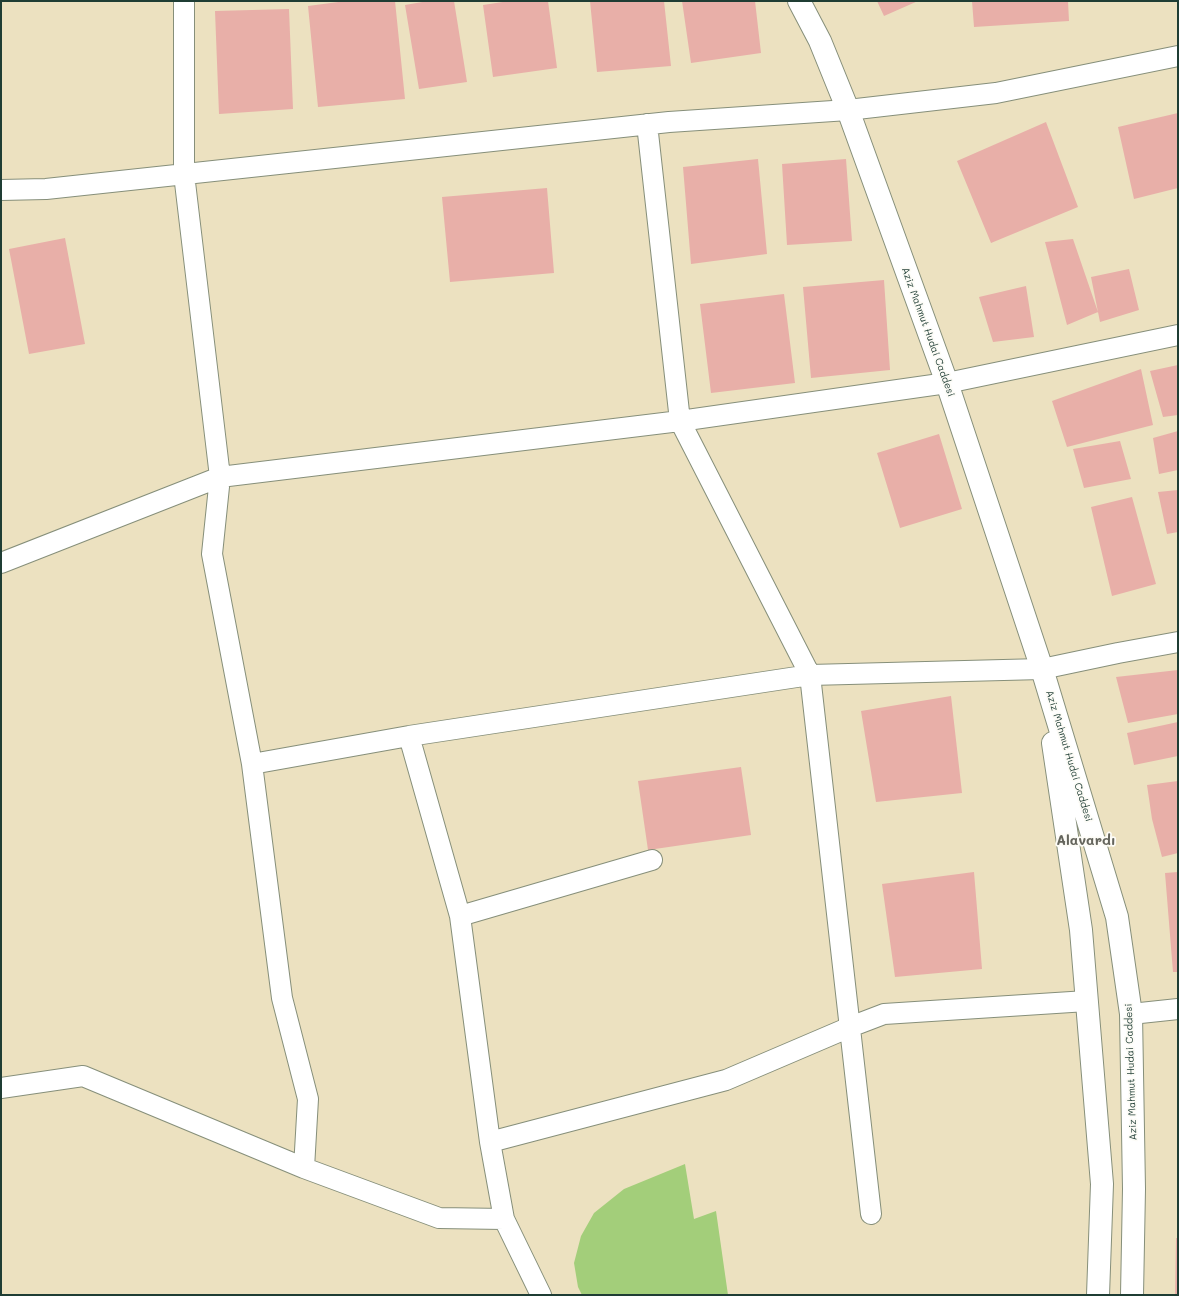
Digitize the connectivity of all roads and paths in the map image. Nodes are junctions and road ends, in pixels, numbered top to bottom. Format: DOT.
graph roads {
  1 [pos="184,1"];
  2 [pos="799,1"];
  3 [pos="1178,56"];
  4 [pos="848,110"];
  5 [pos="647,124"];
  6 [pos="184,174"];
  7 [pos="1,190"];
  8 [pos="1178,335"];
  9 [pos="947,384"];
  10 [pos="680,420"];
  11 [pos="220,477"];
  12 [pos="1,563"];
  13 [pos="1178,642"];
  14 [pos="1042,669"];
  15 [pos="810,675"];
  16 [pos="409,736"];
  17 [pos="252,764"];
  18 [pos="652,860"];
  19 [pos="460,916"];
  20 [pos="1087,1001"];
  21 [pos="1178,1009"];
  22 [pos="1131,1014"];
  23 [pos="850,1027"];
  24 [pos="1,1088"];
  25 [pos="490,1142"];
  26 [pos="304,1168"];
  27 [pos="872,1214"];
  28 [pos="504,1219"];
  29 [pos="541,1295"];
  30 [pos="1098,1295"];
  31 [pos="1132,1295"];
  1 -- 6 [label="street"];
  2 -- 4 [label="street, Aziz Mahmut Hudai Caddesi"];
  3 -- 4 [label="street"];
  4 -- 5 [label="street"];
  4 -- 9 [label="street, Aziz Mahmut Hudai Caddesi"];
  5 -- 6 [label="street"];
  5 -- 10 [label="street"];
  6 -- 7 [label="street"];
  6 -- 11 [label="street"];
  8 -- 9 [label="street"];
  9 -- 10 [label="street"];
  9 -- 14 [label="street, Aziz Mahmut Hudai Caddesi"];
  10 -- 11 [label="street"];
  10 -- 15 [label="street"];
  11 -- 12 [label="street"];
  11 -- 17 [label="street"];
  13 -- 14 [label="street"];
  14 -- 15 [label="street"];
  14 -- 20 [label="street, Aziz Mahmut Hudai Caddesi"];
  14 -- 22 [label="street, Aziz Mahmut Hudai Caddesi"];
  15 -- 16 [label="street"];
  15 -- 23 [label="street"];
  16 -- 17 [label="street"];
  16 -- 19 [label="street"];
  17 -- 26 [label="street"];
  18 -- 19 [label="street"];
  19 -- 25 [label="street"];
  20 -- 23 [label="street"];
  20 -- 30 [label="street, Aziz Mahmut Hudai Caddesi"];
  21 -- 22 [label="street"];
  22 -- 31 [label="street, Aziz Mahmut Hudai Caddesi"];
  23 -- 25 [label="street"];
  23 -- 27 [label="street"];
  24 -- 26 [label="street"];
  25 -- 28 [label="street"];
  26 -- 28 [label="street"];
  28 -- 29 [label="street"];
}
